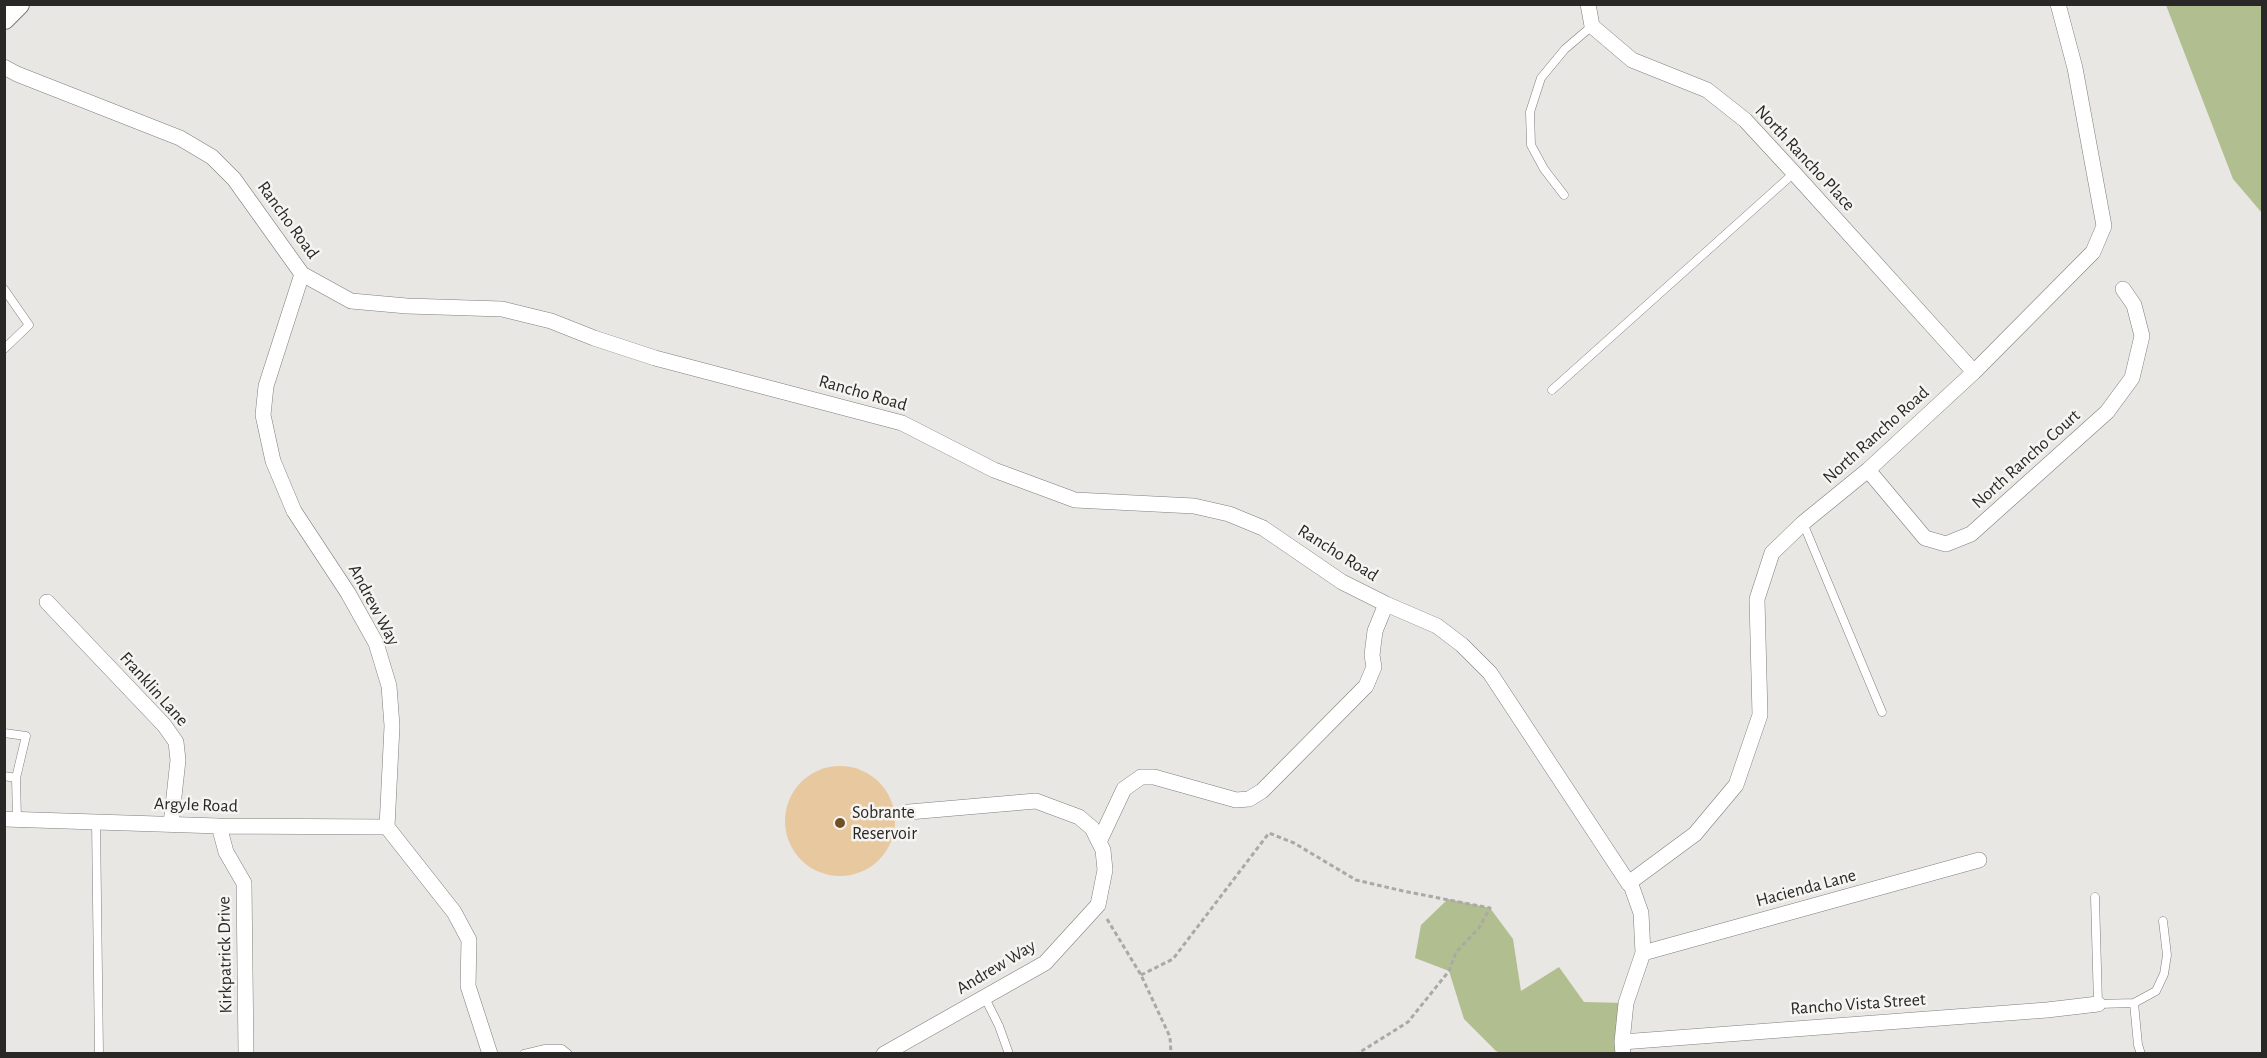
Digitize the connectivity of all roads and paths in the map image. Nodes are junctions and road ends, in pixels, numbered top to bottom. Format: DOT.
graph roads {
  1 [pos="18,4"];
  2 [pos="1588,4"];
  3 [pos="2058,4"];
  4 [pos="4,18"];
  5 [pos="1592,26"];
  6 [pos="4,67"];
  7 [pos="1794,173"];
  8 [pos="1564,195"];
  9 [pos="302,274"];
  10 [pos="4,290"];
  11 [pos="2123,290"];
  12 [pos="4,350"];
  13 [pos="1974,372"];
  14 [pos="1552,390"];
  15 [pos="1868,470"];
  16 [pos="1803,524"];
  17 [pos="47,602"];
  18 [pos="1386,604"];
  19 [pos="1882,712"];
  20 [pos="4,733"];
  21 [pos="4,776"];
  22 [pos="16,778"];
  23 [pos="909,812"];
  24 [pos="11,819"];
  25 [pos="96,822"];
  26 [pos="171,824"];
  27 [pos="219,826"];
  28 [pos="387,827"];
  29 [pos="1099,842"];
  30 [pos="1979,860"];
  31 [pos="1630,882"];
  32 [pos="2095,897"];
  33 [pos="1098,905"];
  34 [pos="2163,921"];
  35 [pos="1643,953"];
  36 [pos="1141,975"];
  37 [pos="985,998"];
  38 [pos="2134,1003"];
  39 [pos="2098,1004"];
  40 [pos="1622,1048"];
  41 [pos="99,1053"];
  42 [pos="246,1053"];
  43 [pos="490,1053"];
  44 [pos="524,1053"];
  45 [pos="568,1053"];
  46 [pos="884,1053"];
  47 [pos="1009,1053"];
  48 [pos="1171,1053"];
  49 [pos="1357,1053"];
  50 [pos="2141,1053"];
  1 -- 4 [label="main road"];
  2 -- 5 [label="street"];
  3 -- 13 [label="street, North Rancho Road"];
  5 -- 7 [label="street, North Rancho Place"];
  5 -- 8 [label="lane"];
  6 -- 9 [label="street, Rancho Road"];
  7 -- 13 [label="street, North Rancho Place"];
  7 -- 14 [label="lane"];
  9 -- 18 [label="street, Rancho Road"];
  9 -- 28 [label="street, Andrew Way"];
  10 -- 12 [label="lane"];
  11 -- 15 [label="street, North Rancho Court"];
  13 -- 15 [label="street, North Rancho Road"];
  15 -- 16 [label="street, North Rancho Road"];
  16 -- 19 [label="lane"];
  16 -- 31 [label="street, North Rancho Road"];
  17 -- 26 [label="street, Franklin Lane"];
  18 -- 29 [label="street"];
  18 -- 31 [label="street, Rancho Road"];
  20 -- 22 [label="lane"];
  21 -- 22 [label="lane"];
  22 -- 24 [label="lane"];
  23 -- 29 [label="street"];
  24 -- 25 [label="street, Argyle Road"];
  25 -- 26 [label="street, Argyle Road"];
  25 -- 41 [label="lane"];
  26 -- 27 [label="street, Argyle Road"];
  27 -- 28 [label="street, Argyle Road"];
  27 -- 42 [label="street, Kirkpatrick Drive"];
  28 -- 43 [label="street"];
  29 -- 33 [label="street"];
  30 -- 35 [label="street, Hacienda Lane"];
  31 -- 35 [label="street, Rancho Road"];
  32 -- 39 [label="lane"];
  33 -- 36 [label="path"];
  33 -- 37 [label="street, Andrew Way"];
  34 -- 38 [label="lane"];
  35 -- 40 [label="street"];
  36 -- 48 [label="path"];
  36 -- 49 [label="path"];
  37 -- 46 [label="street, Andrew Way"];
  37 -- 47 [label="lane"];
  38 -- 39 [label="lane"];
  38 -- 50 [label="lane"];
  39 -- 40 [label="street, Rancho Vista Street"];
  44 -- 45 [label="lane"];
}
